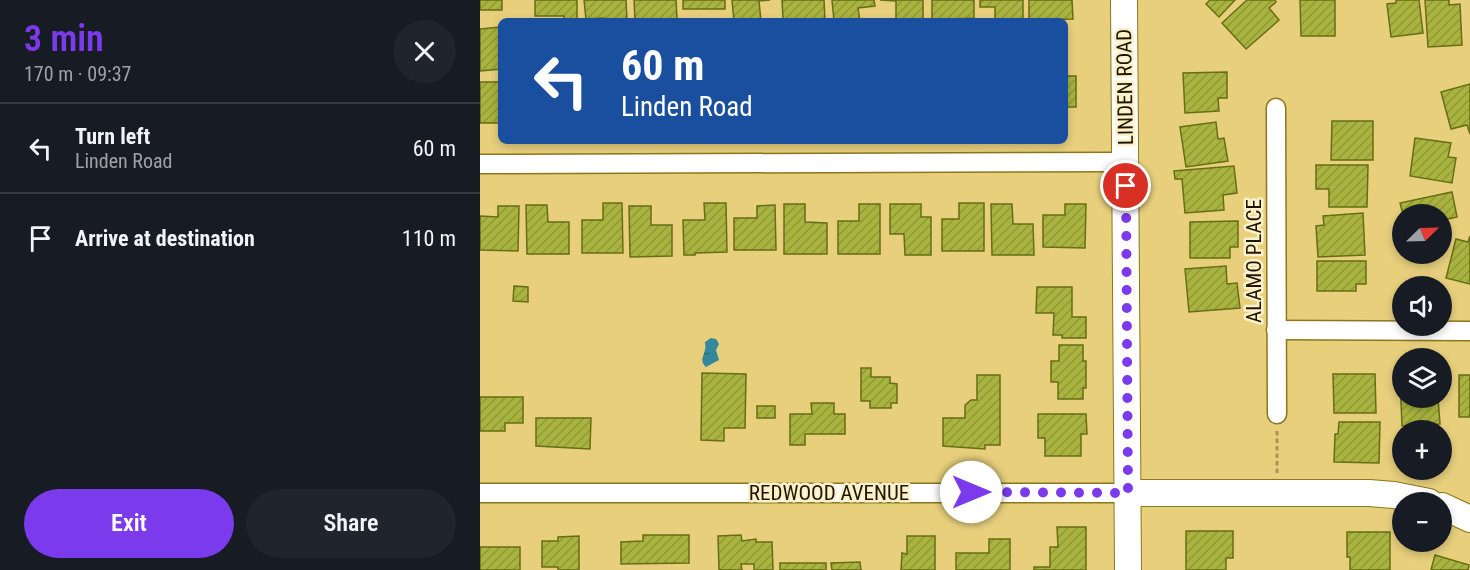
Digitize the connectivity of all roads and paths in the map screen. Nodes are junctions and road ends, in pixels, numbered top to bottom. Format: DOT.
graph roads {
  1 [pos="1124,0"];
  2 [pos="1276,108"];
  3 [pos="1126,162"];
  4 [pos="480,164"];
  5 [pos="1276,330"];
  6 [pos="1470,331"];
  7 [pos="1276,414"];
  8 [pos="1277,492"];
  9 [pos="480,493"];
  10 [pos="1128,493"];
  11 [pos="1392,495"];
  12 [pos="1452,511"];
  13 [pos="1470,519"];
  14 [pos="1128,570"];
  1 -- 3 [label="street, LINDEN ROAD"];
  2 -- 5 [label="street, ALAMO PLACE"];
  3 -- 4 [label="street"];
  3 -- 10 [label="street, LINDEN ROAD"];
  5 -- 6 [label="street"];
  5 -- 7 [label="street, ALAMO PLACE"];
  7 -- 8 [label="path"];
  8 -- 10 [label="street, REDWOOD AVENUE"];
  8 -- 11 [label="street, REDWOOD AVENUE"];
  9 -- 10 [label="street, REDWOOD AVENUE"];
  10 -- 14 [label="street, LINDEN ROAD"];
  12 -- 13 [label="street"];
}
